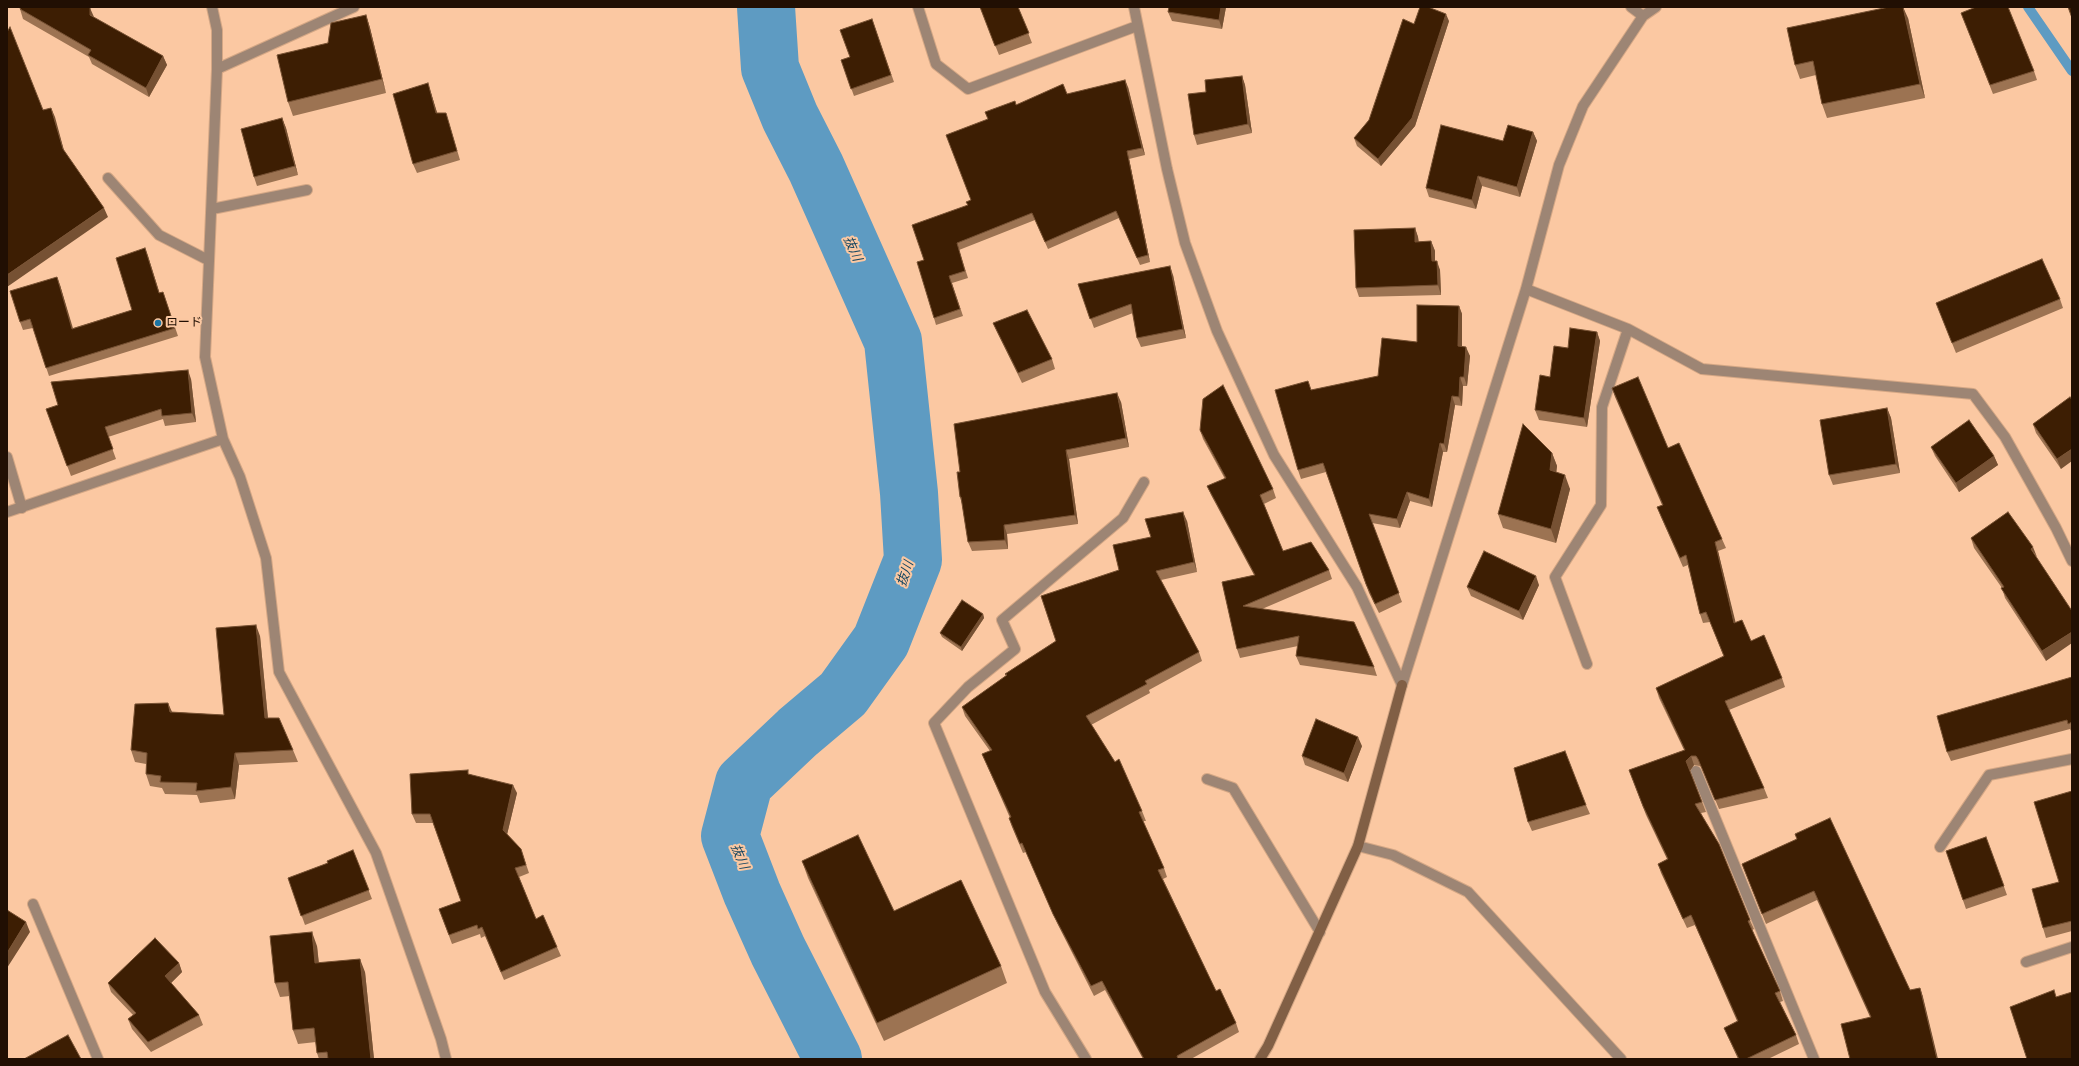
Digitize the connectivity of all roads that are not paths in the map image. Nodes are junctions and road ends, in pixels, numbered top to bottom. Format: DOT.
graph roads {
  1 [pos="212,7"];
  2 [pos="354,7"];
  3 [pos="918,7"];
  4 [pos="1134,7"];
  5 [pos="1631,7"];
  6 [pos="1656,7"];
  7 [pos="1642,16"];
  8 [pos="1137,26"];
  9 [pos="217,69"];
  10 [pos="108,178"];
  11 [pos="307,190"];
  12 [pos="212,209"];
  13 [pos="208,260"];
  14 [pos="1526,289"];
  15 [pos="1628,329"];
  16 [pos="223,439"];
  17 [pos="7,457"];
  18 [pos="1144,482"];
  19 [pos="22,508"];
  20 [pos="7,512"];
  21 [pos="2072,561"];
  22 [pos="1587,664"];
  23 [pos="1402,685"];
  24 [pos="2072,759"];
  25 [pos="1696,771"];
  26 [pos="1207,779"];
  27 [pos="1358,846"];
  28 [pos="1940,847"];
  29 [pos="33,904"];
  30 [pos="1320,932"];
  31 [pos="2072,946"];
  32 [pos="2026,962"];
  33 [pos="98,1059"];
  34 [pos="446,1059"];
  35 [pos="1086,1059"];
  36 [pos="1260,1059"];
  37 [pos="1621,1059"];
  38 [pos="1814,1059"];
  1 -- 9 [label="street"];
  2 -- 9 [label="street"];
  3 -- 8 [label="street"];
  4 -- 8 [label="street"];
  5 -- 7 [label="street"];
  6 -- 7 [label="street"];
  7 -- 14 [label="street"];
  8 -- 23 [label="street"];
  9 -- 12 [label="street"];
  10 -- 13 [label="street"];
  11 -- 12 [label="street"];
  12 -- 13 [label="street"];
  13 -- 16 [label="street"];
  14 -- 15 [label="street"];
  14 -- 23 [label="street"];
  15 -- 21 [label="street"];
  15 -- 22 [label="street"];
  16 -- 19 [label="street"];
  16 -- 34 [label="street"];
  17 -- 19 [label="street"];
  18 -- 35 [label="street"];
  19 -- 20 [label="street"];
  23 -- 27 [label="street"];
  24 -- 28 [label="street"];
  25 -- 38 [label="street"];
  26 -- 30 [label="street"];
  27 -- 30 [label="street"];
  27 -- 37 [label="street"];
  29 -- 33 [label="street"];
  30 -- 36 [label="street"];
  31 -- 32 [label="street"];
}
